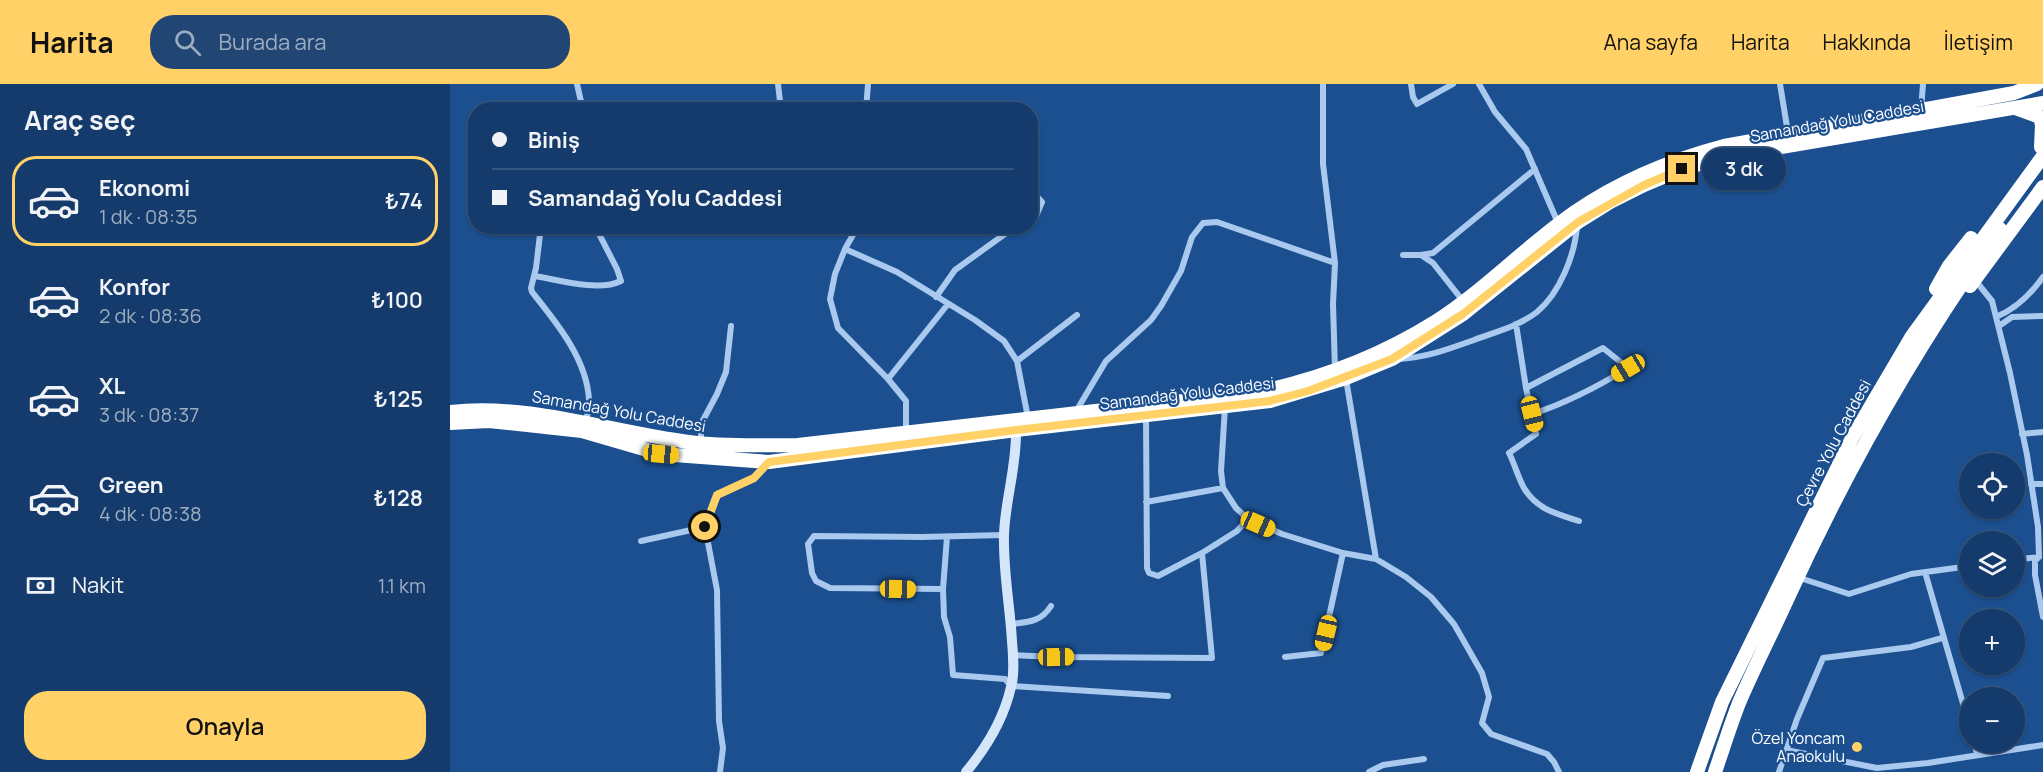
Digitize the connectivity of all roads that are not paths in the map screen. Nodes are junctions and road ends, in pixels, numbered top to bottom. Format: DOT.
graph roads {
  1 [pos="577,84"];
  2 [pos="778,84"];
  3 [pos="868,84"];
  4 [pos="1323,84"];
  5 [pos="1411,84"];
  6 [pos="1453,84"];
  7 [pos="1479,84"];
  8 [pos="1780,84"];
  9 [pos="1923,84"];
  10 [pos="2037,84"];
  11 [pos="581,102"];
  12 [pos="780,102"];
  13 [pos="867,102"];
  14 [pos="2043,103"];
  15 [pos="2015,108"];
  16 [pos="1921,110"];
  17 [pos="1788,133"];
  18 [pos="2042,149"];
  19 [pos="1535,170"];
  20 [pos="2043,171"];
  21 [pos="2043,187"];
  22 [pos="1038,198"];
  23 [pos="1038,211"];
  24 [pos="1578,222"];
  25 [pos="1559,224"];
  26 [pos="540,234"];
  27 [pos="599,234"];
  28 [pos="853,234"];
  29 [pos="1005,234"];
  30 [pos="845,249"];
  31 [pos="1403,255"];
  32 [pos="1421,255"];
  33 [pos="1335,263"];
  34 [pos="535,276"];
  35 [pos="2043,277"];
  36 [pos="1975,279"];
  37 [pos="936,297"];
  38 [pos="1463,301"];
  39 [pos="948,304"];
  40 [pos="1077,315"];
  41 [pos="2043,316"];
  42 [pos="1996,317"];
  43 [pos="1516,324"];
  44 [pos="731,326"];
  45 [pos="1999,327"];
  46 [pos="1918,340"];
  47 [pos="1392,359"];
  48 [pos="1017,362"];
  49 [pos="1340,374"];
  50 [pos="888,379"];
  51 [pos="1526,388"];
  52 [pos="1225,406"];
  53 [pos="450,412"];
  54 [pos="1075,413"];
  55 [pos="1532,414"];
  56 [pos="1146,416"];
  57 [pos="1029,419"];
  58 [pos="450,423"];
  59 [pos="586,424"];
  60 [pos="1016,430"];
  61 [pos="2043,432"];
  62 [pos="906,434"];
  63 [pos="2022,434"];
  64 [pos="702,443"];
  65 [pos="769,462"];
  66 [pos="2031,484"];
  67 [pos="2043,484"];
  68 [pos="1223,488"];
  69 [pos="1146,502"];
  70 [pos="1248,519"];
  71 [pos="1579,520"];
  72 [pos="705,527"];
  73 [pos="1004,535"];
  74 [pos="947,537"];
  75 [pos="641,541"];
  76 [pos="1202,553"];
  77 [pos="1343,553"];
  78 [pos="2041,556"];
  79 [pos="2025,558"];
  80 [pos="1376,559"];
  81 [pos="1959,567"];
  82 [pos="1924,572"];
  83 [pos="1797,577"];
  84 [pos="943,589"];
  85 [pos="1051,606"];
  86 [pos="2043,617"];
  87 [pos="1011,624"];
  88 [pos="1942,638"];
  89 [pos="1013,655"];
  90 [pos="1285,657"];
  91 [pos="1011,686"];
  92 [pos="1959,693"];
  93 [pos="1168,696"];
  94 [pos="2043,745"];
  95 [pos="1786,750"];
  96 [pos="1977,754"];
  97 [pos="1424,759"];
  98 [pos="720,772"];
  99 [pos="966,772"];
  100 [pos="1369,772"];
  101 [pos="1560,772"];
  102 [pos="1697,772"];
  103 [pos="1715,772"];
  104 [pos="1779,772"];
  1 -- 11 [label="street"];
  2 -- 12 [label="street"];
  3 -- 13 [label="street"];
  4 -- 33 [label="street"];
  5 -- 6 [label="street"];
  7 -- 19 [label="street"];
  8 -- 17 [label="street"];
  9 -- 16 [label="street"];
  10 -- 16 [label="highway, Samandağ Yolu Caddesi"];
  14 -- 15 [label="highway, Samandağ Yolu Caddesi"];
  15 -- 18 [label="highway"];
  15 -- 24 [label="highway, Samandağ Yolu Caddesi"];
  16 -- 17 [label="highway, Samandağ Yolu Caddesi"];
  17 -- 25 [label="highway, Samandağ Yolu Caddesi"];
  18 -- 46 [label="highway, Çevre Yolu Caddesi"];
  19 -- 25 [label="street"];
  19 -- 32 [label="street"];
  20 -- 46 [label="highway, Çevre Yolu Caddesi"];
  21 -- 36 [label="highway"];
  22 -- 23 [label="street"];
  24 -- 43 [label="street"];
  24 -- 47 [label="highway, Samandağ Yolu Caddesi"];
  25 -- 38 [label="highway, Samandağ Yolu Caddesi"];
  26 -- 34 [label="street"];
  27 -- 34 [label="street"];
  28 -- 30 [label="street"];
  29 -- 37 [label="street"];
  30 -- 37 [label="street"];
  30 -- 50 [label="street"];
  31 -- 32 [label="street"];
  32 -- 38 [label="street"];
  33 -- 49 [label="street"];
  33 -- 54 [label="street"];
  34 -- 59 [label="street"];
  35 -- 42 [label="street"];
  36 -- 42 [label="street"];
  36 -- 46 [label="highway"];
  37 -- 39 [label="street"];
  38 -- 49 [label="highway, Samandağ Yolu Caddesi"];
  39 -- 48 [label="street"];
  39 -- 50 [label="street"];
  40 -- 48 [label="street"];
  41 -- 45 [label="street"];
  42 -- 45 [label="street"];
  43 -- 47 [label="street"];
  43 -- 51 [label="street"];
  44 -- 64 [label="street"];
  45 -- 63 [label="street"];
  46 -- 83 [label="highway, Çevre Yolu Caddesi"];
  46 -- 102 [label="highway, Çevre Yolu Caddesi"];
  47 -- 49 [label="highway, Samandağ Yolu Caddesi"];
  48 -- 57 [label="street"];
  49 -- 52 [label="highway, Samandağ Yolu Caddesi"];
  49 -- 54 [label="highway, Samandağ Yolu Caddesi"];
  49 -- 80 [label="street"];
  50 -- 62 [label="street"];
  51 -- 55 [label="street"];
  51 -- 55 [label="street"];
  52 -- 56 [label="highway, Samandağ Yolu Caddesi"];
  52 -- 68 [label="street"];
  53 -- 59 [label="highway, Samandağ Yolu Caddesi"];
  54 -- 57 [label="highway, Samandağ Yolu Caddesi"];
  55 -- 71 [label="street"];
  56 -- 60 [label="highway, Samandağ Yolu Caddesi"];
  56 -- 69 [label="street"];
  57 -- 62 [label="highway, Samandağ Yolu Caddesi"];
  58 -- 65 [label="highway, Samandağ Yolu Caddesi"];
  59 -- 64 [label="highway, Samandağ Yolu Caddesi"];
  60 -- 65 [label="highway, Samandağ Yolu Caddesi"];
  60 -- 73 [label="street"];
  61 -- 63 [label="street"];
  62 -- 64 [label="highway, Samandağ Yolu Caddesi"];
  63 -- 66 [label="street"];
  65 -- 72 [label="street"];
  66 -- 67 [label="street"];
  66 -- 78 [label="street"];
  68 -- 69 [label="street"];
  68 -- 70 [label="street"];
  69 -- 76 [label="street"];
  70 -- 76 [label="street"];
  70 -- 77 [label="street"];
  72 -- 75 [label="street"];
  72 -- 98 [label="street"];
  73 -- 74 [label="street"];
  73 -- 87 [label="street"];
  74 -- 84 [label="street"];
  74 -- 84 [label="street"];
  76 -- 89 [label="street"];
  77 -- 80 [label="street"];
  77 -- 90 [label="street"];
  78 -- 79 [label="street"];
  78 -- 86 [label="street"];
  80 -- 101 [label="street"];
  81 -- 82 [label="street"];
  82 -- 83 [label="street"];
  82 -- 88 [label="street"];
  83 -- 103 [label="highway, Çevre Yolu Caddesi"];
  84 -- 91 [label="street"];
  85 -- 87 [label="street"];
  87 -- 89 [label="street"];
  88 -- 92 [label="street"];
  88 -- 95 [label="street"];
  89 -- 91 [label="street"];
  91 -- 93 [label="street"];
  91 -- 99 [label="street"];
  94 -- 96 [label="street"];
  95 -- 96 [label="street"];
  95 -- 104 [label="street"];
  97 -- 100 [label="street"];
}
